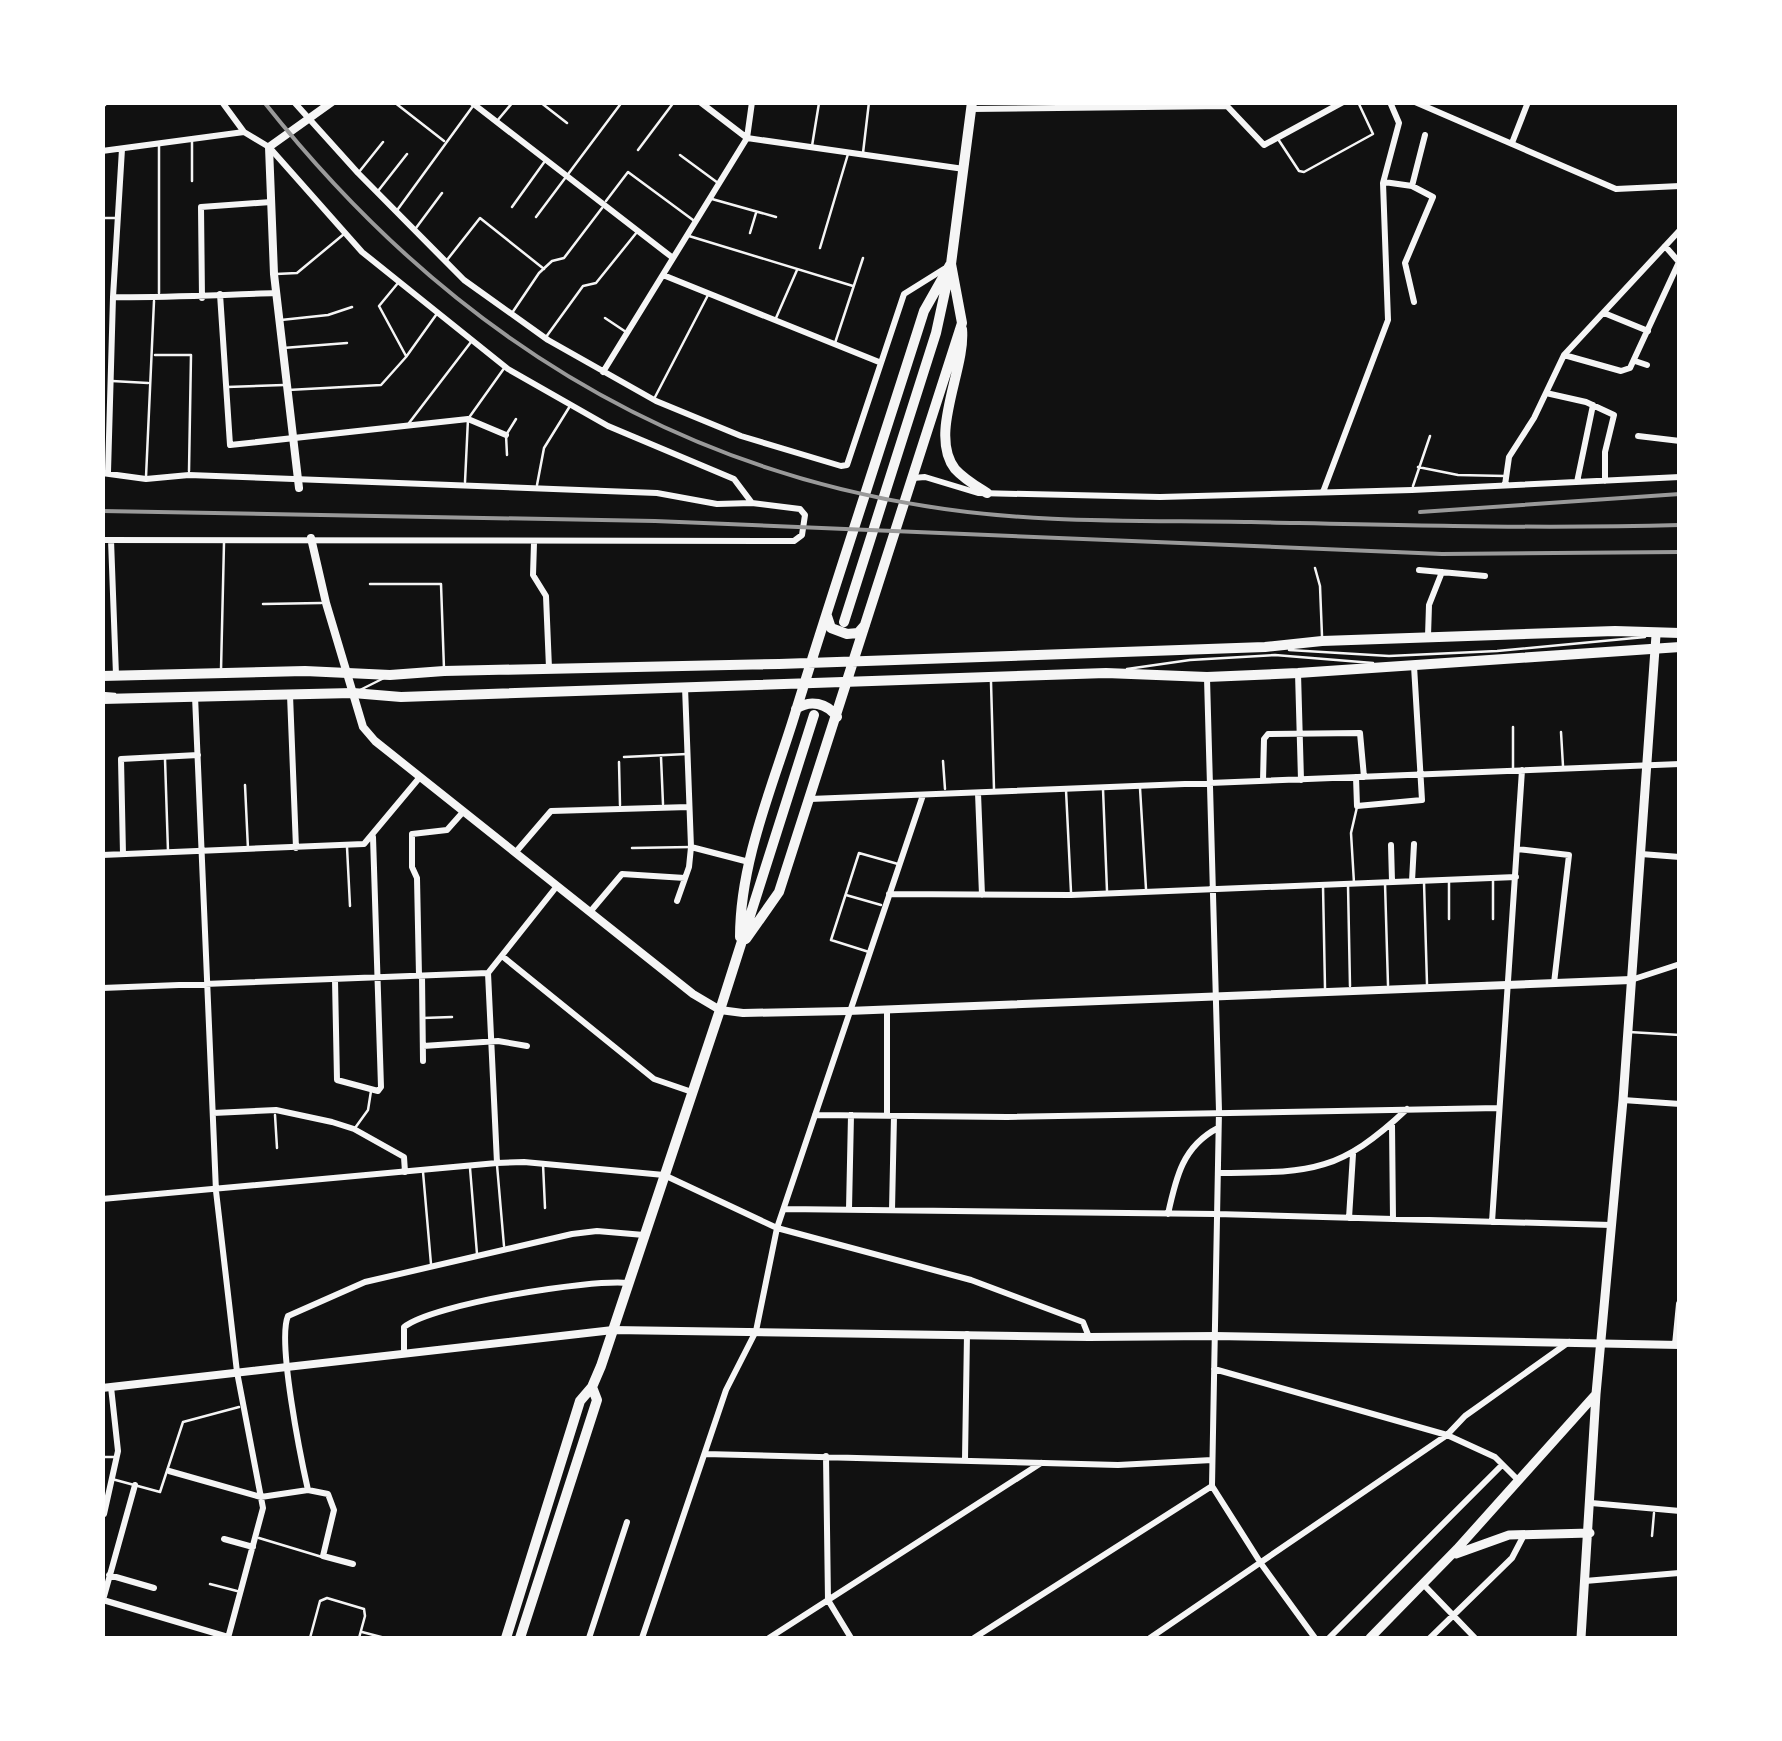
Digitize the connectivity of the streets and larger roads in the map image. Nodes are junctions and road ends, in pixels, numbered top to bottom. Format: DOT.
graph roads {
  1 [pos="222,102"];
  2 [pos="294,102"];
  3 [pos="332,102"];
  4 [pos="700,102"];
  5 [pos="752,102"];
  6 [pos="1343,102"];
  7 [pos="1390,102"];
  8 [pos="1415,102"];
  9 [pos="1528,102"];
  10 [pos="472,104"];
  11 [pos="1080,105"];
  12 [pos="1141,105"];
  13 [pos="972,106"];
  14 [pos="308,120"];
  15 [pos="244,132"];
  16 [pos="1425,136"];
  17 [pos="747,138"];
  18 [pos="1512,143"];
  19 [pos="269,147"];
  20 [pos="122,149"];
  21 [pos="102,150"];
  22 [pos="964,169"];
  23 [pos="1384,182"];
  24 [pos="1412,186"];
  25 [pos="1680,186"];
  26 [pos="271,202"];
  27 [pos="1680,230"];
  28 [pos="1665,246"];
  29 [pos="674,258"];
  30 [pos="950,264"];
  31 [pos="663,276"];
  32 [pos="276,293"];
  33 [pos="220,294"];
  34 [pos="112,297"];
  35 [pos="202,298"];
  36 [pos="1414,302"];
  37 [pos="1604,312"];
  38 [pos="962,323"];
  39 [pos="1648,331"];
  40 [pos="1564,356"];
  41 [pos="1635,361"];
  42 [pos="880,362"];
  43 [pos="1646,365"];
  44 [pos="603,372"];
  45 [pos="1546,393"];
  46 [pos="1593,405"];
  47 [pos="506,435"];
  48 [pos="1638,436"];
  49 [pos="292,440"];
  50 [pos="1680,441"];
  51 [pos="105,473"];
  52 [pos="1680,476"];
  53 [pos="914,478"];
  54 [pos="1505,481"];
  55 [pos="1605,481"];
  56 [pos="1576,482"];
  57 [pos="298,483"];
  58 [pos="1323,492"];
  59 [pos="987,493"];
  60 [pos="752,503"];
  61 [pos="107,540"];
  62 [pos="311,540"];
  63 [pos="534,543"];
  64 [pos="1419,570"];
  65 [pos="1442,572"];
  66 [pos="1484,576"];
  67 [pos="826,614"];
  68 [pos="844,622"];
  69 [pos="866,625"];
  70 [pos="1680,633"];
  71 [pos="1656,635"];
  72 [pos="1428,638"];
  73 [pos="1680,647"];
  74 [pos="1655,648"];
  75 [pos="855,660"];
  76 [pos="810,662"];
  77 [pos="1414,665"];
  78 [pos="549,668"];
  79 [pos="348,673"];
  80 [pos="1298,673"];
  81 [pos="116,675"];
  82 [pos="102,676"];
  83 [pos="1207,677"];
  84 [pos="849,680"];
  85 [pos="804,681"];
  86 [pos="685,686"];
  87 [pos="353,693"];
  88 [pos="290,694"];
  89 [pos="195,695"];
  90 [pos="102,696"];
  91 [pos="796,709"];
  92 [pos="814,715"];
  93 [pos="836,717"];
  94 [pos="1300,733"];
  95 [pos="198,755"];
  96 [pos="1680,764"];
  97 [pos="1648,766"];
  98 [pos="1517,771"];
  99 [pos="1422,774"];
  100 [pos="420,777"];
  101 [pos="1360,777"];
  102 [pos="1302,780"];
  103 [pos="1264,781"];
  104 [pos="1210,784"];
  105 [pos="978,792"];
  106 [pos="923,795"];
  107 [pos="810,800"];
  108 [pos="689,808"];
  109 [pos="463,812"];
  110 [pos="372,837"];
  111 [pos="1414,844"];
  112 [pos="1391,845"];
  113 [pos="691,847"];
  114 [pos="296,848"];
  115 [pos="1518,849"];
  116 [pos="202,852"];
  117 [pos="515,853"];
  118 [pos="123,854"];
  119 [pos="1641,854"];
  120 [pos="102,855"];
  121 [pos="1680,856"];
  122 [pos="748,862"];
  123 [pos="1516,877"];
  124 [pos="685,878"];
  125 [pos="1412,881"];
  126 [pos="1389,882"];
  127 [pos="556,886"];
  128 [pos="1215,888"];
  129 [pos="888,894"];
  130 [pos="982,895"];
  131 [pos="677,902"];
  132 [pos="590,912"];
  133 [pos="740,948"];
  134 [pos="502,956"];
  135 [pos="1680,964"];
  136 [pos="488,973"];
  137 [pos="420,976"];
  138 [pos="378,978"];
  139 [pos="334,980"];
  140 [pos="1632,980"];
  141 [pos="1554,983"];
  142 [pos="207,985"];
  143 [pos="1508,985"];
  144 [pos="102,988"];
  145 [pos="1218,997"];
  146 [pos="887,1009"];
  147 [pos="720,1010"];
  148 [pos="848,1011"];
  149 [pos="491,1042"];
  150 [pos="423,1046"];
  151 [pos="528,1046"];
  152 [pos="423,1061"];
  153 [pos="692,1092"];
  154 [pos="1623,1100"];
  155 [pos="1680,1104"];
  156 [pos="1499,1108"];
  157 [pos="1408,1109"];
  158 [pos="1220,1111"];
  159 [pos="213,1113"];
  160 [pos="816,1114"];
  161 [pos="851,1115"];
  162 [pos="891,1116"];
  163 [pos="1392,1124"];
  164 [pos="1219,1127"];
  165 [pos="1353,1154"];
  166 [pos="497,1163"];
  167 [pos="406,1172"];
  168 [pos="1218,1173"];
  169 [pos="664,1174"];
  170 [pos="216,1191"];
  171 [pos="102,1200"];
  172 [pos="784,1208"];
  173 [pos="850,1209"];
  174 [pos="892,1210"];
  175 [pos="1168,1214"];
  176 [pos="1216,1214"];
  177 [pos="1350,1218"];
  178 [pos="1392,1219"];
  179 [pos="1492,1222"];
  180 [pos="1612,1225"];
  181 [pos="777,1228"];
  182 [pos="644,1235"];
  183 [pos="628,1283"];
  184 [pos="1680,1304"];
  185 [pos="613,1330"];
  186 [pos="756,1331"];
  187 [pos="967,1334"];
  188 [pos="1214,1336"];
  189 [pos="1089,1337"];
  190 [pos="1571,1341"];
  191 [pos="1602,1342"];
  192 [pos="1678,1345"];
  193 [pos="404,1353"];
  194 [pos="289,1366"];
  195 [pos="1214,1369"];
  196 [pos="236,1372"];
  197 [pos="107,1387"];
  198 [pos="592,1388"];
  199 [pos="1596,1394"];
  200 [pos="1447,1435"];
  201 [pos="705,1454"];
  202 [pos="826,1456"];
  203 [pos="964,1459"];
  204 [pos="1212,1460"];
  205 [pos="1044,1461"];
  206 [pos="1502,1464"];
  207 [pos="168,1471"];
  208 [pos="1519,1481"];
  209 [pos="135,1485"];
  210 [pos="1212,1486"];
  211 [pos="308,1490"];
  212 [pos="261,1497"];
  213 [pos="1591,1503"];
  214 [pos="1680,1511"];
  215 [pos="104,1514"];
  216 [pos="627,1522"];
  217 [pos="1590,1533"];
  218 [pos="1524,1534"];
  219 [pos="224,1539"];
  220 [pos="253,1546"];
  221 [pos="1449,1557"];
  222 [pos="353,1564"];
  223 [pos="1262,1564"];
  224 [pos="1678,1573"];
  225 [pos="109,1575"];
  226 [pos="1585,1581"];
  227 [pos="1422,1584"];
  228 [pos="154,1588"];
  229 [pos="828,1600"];
  230 [pos="1453,1616"];
  231 [pos="228,1638"];
  232 [pos="506,1638"];
  233 [pos="520,1638"];
  234 [pos="590,1638"];
  235 [pos="642,1638"];
  236 [pos="769,1638"];
  237 [pos="851,1638"];
  238 [pos="974,1638"];
  239 [pos="1150,1638"];
  240 [pos="1316,1638"];
  241 [pos="1329,1638"];
  242 [pos="1370,1638"];
  243 [pos="1430,1638"];
  244 [pos="1475,1638"];
  245 [pos="1580,1638"];
  1 -- 15 [label="street"];
  2 -- 14 [label="street"];
  3 -- 14 [label="street"];
  4 -- 17 [label="street"];
  5 -- 17 [label="street"];
  6 -- 12 [label="street"];
  7 -- 23 [label="street"];
  8 -- 18 [label="street"];
  9 -- 18 [label="street"];
  10 -- 29 [label="street"];
  11 -- 12 [label="street"];
  11 -- 13 [label="street"];
  13 -- 22 [label="main road"];
  14 -- 19 [label="street"];
  14 -- 44 [label="street"];
  15 -- 19 [label="street"];
  15 -- 20 [label="street"];
  16 -- 24 [label="street"];
  17 -- 22 [label="street"];
  17 -- 29 [label="street"];
  18 -- 25 [label="street"];
  19 -- 26 [label="street"];
  19 -- 60 [label="street"];
  20 -- 21 [label="street"];
  20 -- 34 [label="street"];
  22 -- 30 [label="main road"];
  23 -- 24 [label="street"];
  23 -- 58 [label="street"];
  24 -- 36 [label="street"];
  26 -- 32 [label="street"];
  26 -- 35 [label="street"];
  27 -- 28 [label="street"];
  28 -- 37 [label="street"];
  28 -- 39 [label="street"];
  29 -- 31 [label="street"];
  30 -- 38 [label="main road"];
  30 -- 42 [label="street"];
  30 -- 67 [label="main road"];
  30 -- 68 [label="main road"];
  31 -- 42 [label="street"];
  31 -- 44 [label="street"];
  32 -- 33 [label="street"];
  32 -- 49 [label="street"];
  33 -- 35 [label="street"];
  33 -- 49 [label="street"];
  34 -- 35 [label="street"];
  34 -- 51 [label="street"];
  37 -- 39 [label="street"];
  37 -- 40 [label="street"];
  38 -- 53 [label="main road"];
  38 -- 59 [label="main road"];
  39 -- 41 [label="street"];
  40 -- 41 [label="street"];
  40 -- 45 [label="street"];
  41 -- 43 [label="street"];
  42 -- 44 [label="street"];
  45 -- 46 [label="street"];
  45 -- 54 [label="street"];
  46 -- 55 [label="street"];
  46 -- 56 [label="street"];
  47 -- 49 [label="street"];
  48 -- 50 [label="street"];
  49 -- 57 [label="street"];
  51 -- 57 [label="street"];
  52 -- 55 [label="street"];
  53 -- 59 [label="street"];
  53 -- 69 [label="main road"];
  54 -- 56 [label="street"];
  54 -- 58 [label="street"];
  55 -- 56 [label="street"];
  57 -- 60 [label="street"];
  58 -- 59 [label="street"];
  60 -- 63 [label="street"];
  61 -- 62 [label="street"];
  61 -- 81 [label="street"];
  62 -- 63 [label="street"];
  62 -- 79 [label="street"];
  63 -- 78 [label="street"];
  64 -- 65 [label="street"];
  65 -- 66 [label="street"];
  65 -- 72 [label="street"];
  67 -- 69 [label="main road"];
  67 -- 76 [label="main road"];
  69 -- 75 [label="main road"];
  70 -- 71 [label="main road"];
  71 -- 72 [label="main road"];
  71 -- 74 [label="main road"];
  72 -- 75 [label="main road"];
  73 -- 74 [label="main road"];
  74 -- 77 [label="main road"];
  74 -- 97 [label="main road"];
  75 -- 76 [label="main road"];
  75 -- 84 [label="main road"];
  76 -- 78 [label="main road"];
  76 -- 85 [label="main road"];
  77 -- 80 [label="main road"];
  77 -- 99 [label="street"];
  78 -- 79 [label="main road"];
  79 -- 81 [label="main road"];
  79 -- 87 [label="street"];
  80 -- 83 [label="main road"];
  80 -- 94 [label="street"];
  81 -- 82 [label="main road"];
  83 -- 84 [label="main road"];
  83 -- 104 [label="street"];
  84 -- 85 [label="main road"];
  84 -- 93 [label="main road"];
  85 -- 86 [label="main road"];
  85 -- 91 [label="main road"];
  86 -- 87 [label="main road"];
  86 -- 108 [label="street"];
  87 -- 88 [label="main road"];
  87 -- 100 [label="street"];
  88 -- 89 [label="main road"];
  88 -- 114 [label="street"];
  89 -- 90 [label="main road"];
  89 -- 95 [label="street"];
  91 -- 93 [label="main road"];
  91 -- 122 [label="main road"];
  92 -- 133 [label="main road"];
  93 -- 107 [label="main road"];
  94 -- 101 [label="street"];
  94 -- 102 [label="street"];
  94 -- 103 [label="street"];
  95 -- 116 [label="street"];
  95 -- 118 [label="street"];
  96 -- 97 [label="street"];
  97 -- 98 [label="street"];
  97 -- 119 [label="main road"];
  98 -- 99 [label="street"];
  98 -- 115 [label="street"];
  99 -- 101 [label="street"];
  99 -- 101 [label="street"];
  100 -- 109 [label="street"];
  100 -- 110 [label="street"];
  101 -- 102 [label="street"];
  102 -- 103 [label="street"];
  103 -- 104 [label="street"];
  104 -- 105 [label="street"];
  104 -- 128 [label="street"];
  105 -- 106 [label="street"];
  105 -- 130 [label="street"];
  106 -- 107 [label="street"];
  106 -- 129 [label="street"];
  107 -- 133 [label="main road"];
  108 -- 113 [label="street"];
  108 -- 117 [label="street"];
  109 -- 117 [label="street"];
  109 -- 137 [label="street"];
  110 -- 114 [label="street"];
  110 -- 138 [label="street"];
  111 -- 125 [label="street"];
  112 -- 126 [label="street"];
  113 -- 122 [label="street"];
  113 -- 124 [label="street"];
  114 -- 116 [label="street"];
  115 -- 123 [label="street"];
  115 -- 141 [label="street"];
  116 -- 118 [label="street"];
  116 -- 142 [label="street"];
  117 -- 127 [label="street"];
  118 -- 120 [label="street"];
  119 -- 121 [label="street"];
  119 -- 140 [label="main road"];
  122 -- 133 [label="main road"];
  123 -- 125 [label="street"];
  123 -- 143 [label="street"];
  124 -- 131 [label="street"];
  124 -- 132 [label="street"];
  125 -- 126 [label="street"];
  126 -- 128 [label="street"];
  127 -- 132 [label="street"];
  127 -- 134 [label="street"];
  128 -- 130 [label="street"];
  128 -- 145 [label="street"];
  129 -- 130 [label="street"];
  129 -- 148 [label="street"];
  132 -- 147 [label="street"];
  133 -- 147 [label="main road"];
  134 -- 136 [label="street"];
  134 -- 153 [label="street"];
  135 -- 140 [label="street"];
  136 -- 137 [label="street"];
  136 -- 149 [label="street"];
  137 -- 138 [label="street"];
  137 -- 150 [label="street"];
  138 -- 139 [label="street"];
  138 -- 139 [label="street"];
  139 -- 142 [label="street"];
  140 -- 141 [label="street"];
  140 -- 154 [label="main road"];
  141 -- 143 [label="street"];
  142 -- 144 [label="street"];
  142 -- 159 [label="street"];
  143 -- 145 [label="street"];
  143 -- 156 [label="street"];
  145 -- 146 [label="street"];
  145 -- 158 [label="street"];
  146 -- 148 [label="street"];
  146 -- 162 [label="street"];
  147 -- 148 [label="street"];
  147 -- 153 [label="main road"];
  148 -- 160 [label="street"];
  149 -- 150 [label="street"];
  149 -- 151 [label="street"];
  149 -- 166 [label="street"];
  150 -- 152 [label="street"];
  153 -- 169 [label="main road"];
  154 -- 155 [label="street"];
  154 -- 180 [label="main road"];
  156 -- 157 [label="street"];
  156 -- 179 [label="street"];
  157 -- 158 [label="street"];
  157 -- 163 [label="street"];
  158 -- 162 [label="street"];
  158 -- 164 [label="street"];
  159 -- 167 [label="street"];
  159 -- 170 [label="street"];
  160 -- 161 [label="street"];
  160 -- 172 [label="street"];
  161 -- 162 [label="street"];
  161 -- 173 [label="street"];
  162 -- 174 [label="street"];
  163 -- 165 [label="street"];
  163 -- 178 [label="street"];
  164 -- 168 [label="street"];
  164 -- 175 [label="street"];
  165 -- 168 [label="street"];
  165 -- 177 [label="street"];
  166 -- 167 [label="street"];
  166 -- 169 [label="street"];
  167 -- 170 [label="street"];
  168 -- 176 [label="street"];
  169 -- 181 [label="street"];
  169 -- 182 [label="main road"];
  170 -- 171 [label="street"];
  170 -- 196 [label="street"];
  172 -- 173 [label="street"];
  172 -- 181 [label="street"];
  173 -- 174 [label="street"];
  174 -- 175 [label="street"];
  175 -- 176 [label="street"];
  176 -- 177 [label="street"];
  176 -- 188 [label="street"];
  177 -- 178 [label="street"];
  178 -- 179 [label="street"];
  179 -- 180 [label="street"];
  180 -- 191 [label="main road"];
  181 -- 186 [label="street"];
  181 -- 189 [label="street"];
  182 -- 183 [label="main road"];
  182 -- 194 [label="street"];
  183 -- 185 [label="main road"];
  183 -- 193 [label="street"];
  184 -- 192 [label="street"];
  185 -- 186 [label="street"];
  185 -- 193 [label="street"];
  185 -- 198 [label="main road"];
  186 -- 187 [label="street"];
  186 -- 201 [label="street"];
  187 -- 189 [label="street"];
  187 -- 203 [label="street"];
  188 -- 189 [label="street"];
  188 -- 190 [label="street"];
  188 -- 195 [label="street"];
  190 -- 191 [label="street"];
  190 -- 200 [label="street"];
  191 -- 192 [label="street"];
  191 -- 199 [label="main road"];
  193 -- 194 [label="street"];
  194 -- 196 [label="street"];
  194 -- 211 [label="street"];
  195 -- 200 [label="street"];
  195 -- 204 [label="street"];
  196 -- 197 [label="street"];
  196 -- 212 [label="street"];
  197 -- 215 [label="street"];
  198 -- 232 [label="main road"];
  198 -- 233 [label="main road"];
  199 -- 208 [label="main road"];
  199 -- 213 [label="main road"];
  200 -- 206 [label="street"];
  200 -- 223 [label="street"];
  201 -- 202 [label="street"];
  201 -- 235 [label="street"];
  202 -- 203 [label="street"];
  202 -- 229 [label="street"];
  203 -- 205 [label="street"];
  204 -- 205 [label="street"];
  204 -- 210 [label="street"];
  205 -- 229 [label="street"];
  206 -- 208 [label="street"];
  206 -- 241 [label="street"];
  207 -- 212 [label="street"];
  208 -- 221 [label="main road"];
  209 -- 225 [label="street"];
  210 -- 223 [label="street"];
  210 -- 238 [label="street"];
  211 -- 212 [label="street"];
  211 -- 222 [label="street"];
  212 -- 220 [label="street"];
  213 -- 214 [label="street"];
  213 -- 217 [label="main road"];
  216 -- 234 [label="street"];
  217 -- 218 [label="main road"];
  217 -- 226 [label="main road"];
  218 -- 221 [label="main road"];
  218 -- 230 [label="street"];
  219 -- 220 [label="street"];
  220 -- 231 [label="street"];
  221 -- 227 [label="main road"];
  223 -- 239 [label="street"];
  223 -- 240 [label="street"];
  224 -- 226 [label="street"];
  225 -- 228 [label="street"];
  225 -- 231 [label="street"];
  226 -- 245 [label="main road"];
  227 -- 230 [label="street"];
  227 -- 242 [label="main road"];
  229 -- 236 [label="street"];
  229 -- 237 [label="street"];
  230 -- 243 [label="street"];
  230 -- 244 [label="street"];
}
